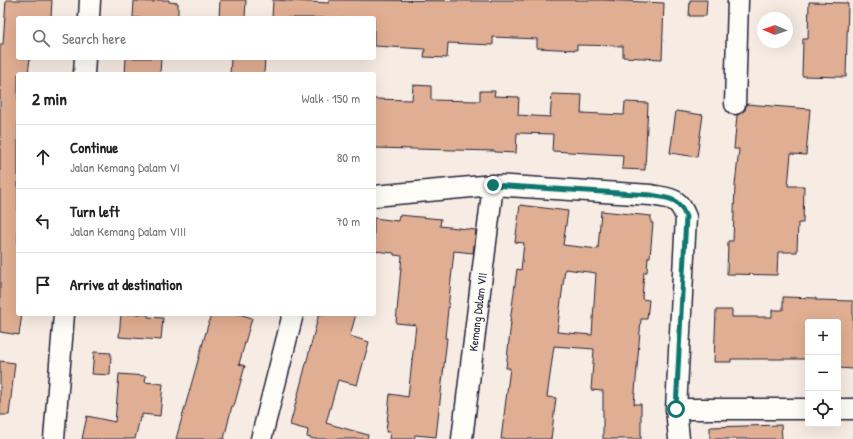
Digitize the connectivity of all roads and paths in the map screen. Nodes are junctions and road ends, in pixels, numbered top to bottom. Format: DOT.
graph roads {
  1 [pos="90,0"];
  2 [pos="738,0"];
  3 [pos="89,16"];
  4 [pos="85,60"];
  5 [pos="84,72"];
  6 [pos="735,104"];
  7 [pos="493,185"];
  8 [pos="376,196"];
  9 [pos="64,316"];
  10 [pos="292,316"];
  11 [pos="676,409"];
  12 [pos="805,409"];
  13 [pos="841,409"];
  14 [pos="853,409"];
  15 [pos="54,439"];
  16 [pos="261,439"];
  17 [pos="462,439"];
  18 [pos="679,439"];
  1 -- 3 [label="street"];
  2 -- 6 [label="street"];
  4 -- 5 [label="street"];
  7 -- 8 [label="street"];
  7 -- 11 [label="street"];
  7 -- 17 [label="street, Kemang Dalam VII"];
  9 -- 15 [label="street"];
  10 -- 16 [label="street"];
  11 -- 12 [label="street"];
  11 -- 18 [label="street"];
  13 -- 14 [label="street"];
}
